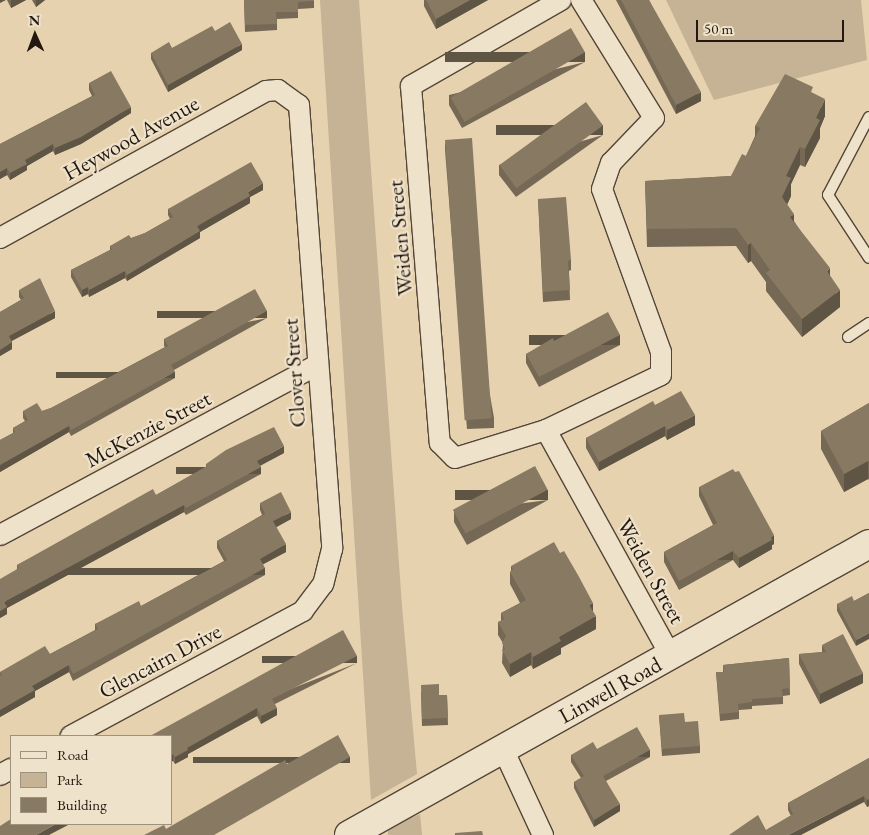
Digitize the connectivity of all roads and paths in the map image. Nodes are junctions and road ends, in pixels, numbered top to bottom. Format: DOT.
graph roads {
  1 [pos="561,0"];
  2 [pos="581,0"];
  3 [pos="286,96"];
  4 [pos="869,117"];
  5 [pos="0,238"];
  6 [pos="869,258"];
  7 [pos="869,323"];
  8 [pos="848,337"];
  9 [pos="318,365"];
  10 [pos="546,430"];
  11 [pos="0,535"];
  12 [pos="869,544"];
  13 [pos="271,628"];
  14 [pos="671,656"];
  15 [pos="73,735"];
  16 [pos="503,750"];
  17 [pos="349,835"];
  18 [pos="544,835"];
  1 -- 10 [label="street, Weiden Street"];
  2 -- 10 [label="street, Weiden Street"];
  3 -- 5 [label="street, Heywood Avenue"];
  3 -- 9 [label="street, Clover Street"];
  4 -- 6 [label="lane"];
  7 -- 8 [label="lane"];
  9 -- 11 [label="street, McKenzie Street"];
  9 -- 13 [label="street, Clover Street"];
  10 -- 14 [label="street, Weiden Street"];
  12 -- 14 [label="main road, Linwell Road"];
  13 -- 15 [label="street, Glencairn Drive"];
  14 -- 16 [label="main road, Linwell Road"];
  16 -- 17 [label="main road, Linwell Road"];
  16 -- 18 [label="street"];
}
